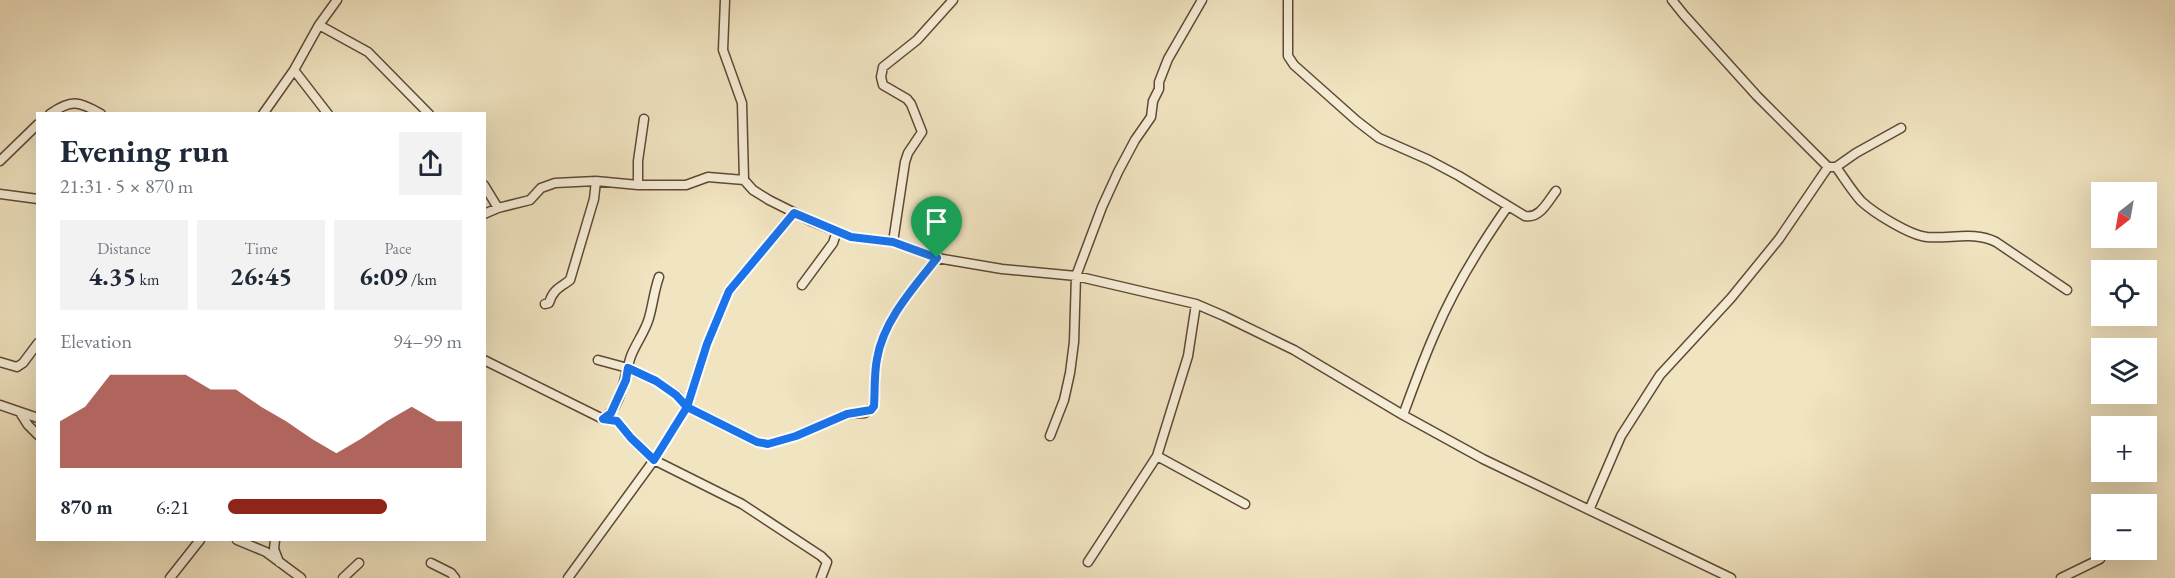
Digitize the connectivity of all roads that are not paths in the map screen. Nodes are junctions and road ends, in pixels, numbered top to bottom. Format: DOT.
graph roads {
  1 [pos="337,0"];
  2 [pos="725,0"];
  3 [pos="953,0"];
  4 [pos="1202,0"];
  5 [pos="1288,0"];
  6 [pos="1672,0"];
  7 [pos="318,25"];
  8 [pos="294,70"];
  9 [pos="53,112"];
  10 [pos="97,112"];
  11 [pos="264,112"];
  12 [pos="326,112"];
  13 [pos="427,112"];
  14 [pos="644,119"];
  15 [pos="36,126"];
  16 [pos="1901,128"];
  17 [pos="0,161"];
  18 [pos="1832,167"];
  19 [pos="744,180"];
  20 [pos="596,181"];
  21 [pos="638,185"];
  22 [pos="486,188"];
  23 [pos="1556,191"];
  24 [pos="0,194"];
  25 [pos="36,199"];
  26 [pos="1508,206"];
  27 [pos="498,208"];
  28 [pos="486,213"];
  29 [pos="794,213"];
  30 [pos="837,231"];
  31 [pos="893,242"];
  32 [pos="937,258"];
  33 [pos="1076,276"];
  34 [pos="659,278"];
  35 [pos="802,285"];
  36 [pos="2067,290"];
  37 [pos="545,304"];
  38 [pos="1196,304"];
  39 [pos="36,346"];
  40 [pos="598,360"];
  41 [pos="486,361"];
  42 [pos="0,362"];
  43 [pos="628,368"];
  44 [pos="0,405"];
  45 [pos="687,407"];
  46 [pos="21,414"];
  47 [pos="1403,415"];
  48 [pos="36,418"];
  49 [pos="603,419"];
  50 [pos="36,433"];
  51 [pos="1050,436"];
  52 [pos="1157,456"];
  53 [pos="654,460"];
  54 [pos="1245,504"];
  55 [pos="1590,508"];
  56 [pos="199,541"];
  57 [pos="239,541"];
  58 [pos="275,541"];
  59 [pos="2098,560"];
  60 [pos="279,562"];
  61 [pos="1088,562"];
  62 [pos="431,563"];
  63 [pos="359,564"];
  64 [pos="1715,575"];
  65 [pos="170,578"];
  66 [pos="302,578"];
  67 [pos="343,578"];
  68 [pos="455,578"];
  69 [pos="568,578"];
  70 [pos="821,578"];
  71 [pos="1731,578"];
  72 [pos="2061,578"];
  1 -- 7 [label="street"];
  2 -- 19 [label="street"];
  3 -- 31 [label="street"];
  4 -- 33 [label="street"];
  5 -- 26 [label="street"];
  6 -- 18 [label="street"];
  7 -- 8 [label="street"];
  7 -- 13 [label="street"];
  8 -- 11 [label="street"];
  8 -- 12 [label="street"];
  9 -- 10 [label="street"];
  14 -- 21 [label="street"];
  15 -- 17 [label="street"];
  16 -- 18 [label="street"];
  18 -- 36 [label="street"];
  18 -- 55 [label="street"];
  19 -- 21 [label="street"];
  19 -- 29 [label="street"];
  20 -- 21 [label="street"];
  20 -- 27 [label="street"];
  20 -- 37 [label="street"];
  22 -- 27 [label="street"];
  23 -- 26 [label="street"];
  24 -- 25 [label="street"];
  26 -- 47 [label="street"];
  27 -- 28 [label="street"];
  29 -- 30 [label="street"];
  29 -- 45 [label="street"];
  30 -- 31 [label="street"];
  30 -- 35 [label="street"];
  31 -- 32 [label="street"];
  32 -- 33 [label="street"];
  32 -- 45 [label="street"];
  33 -- 38 [label="street"];
  33 -- 51 [label="street"];
  34 -- 43 [label="street"];
  38 -- 47 [label="street"];
  38 -- 52 [label="street"];
  39 -- 42 [label="street"];
  40 -- 43 [label="street"];
  41 -- 49 [label="street"];
  43 -- 45 [label="street"];
  43 -- 49 [label="street"];
  44 -- 46 [label="street"];
  45 -- 53 [label="street"];
  46 -- 48 [label="street"];
  46 -- 50 [label="street"];
  47 -- 55 [label="street"];
  49 -- 53 [label="street"];
  52 -- 54 [label="street"];
  52 -- 61 [label="street"];
  53 -- 69 [label="street"];
  53 -- 70 [label="street"];
  55 -- 64 [label="street"];
  56 -- 65 [label="street"];
  57 -- 60 [label="street"];
  58 -- 60 [label="street"];
  59 -- 72 [label="street"];
  60 -- 66 [label="street"];
  62 -- 68 [label="street"];
  63 -- 67 [label="street"];
  64 -- 71 [label="street"];
}
